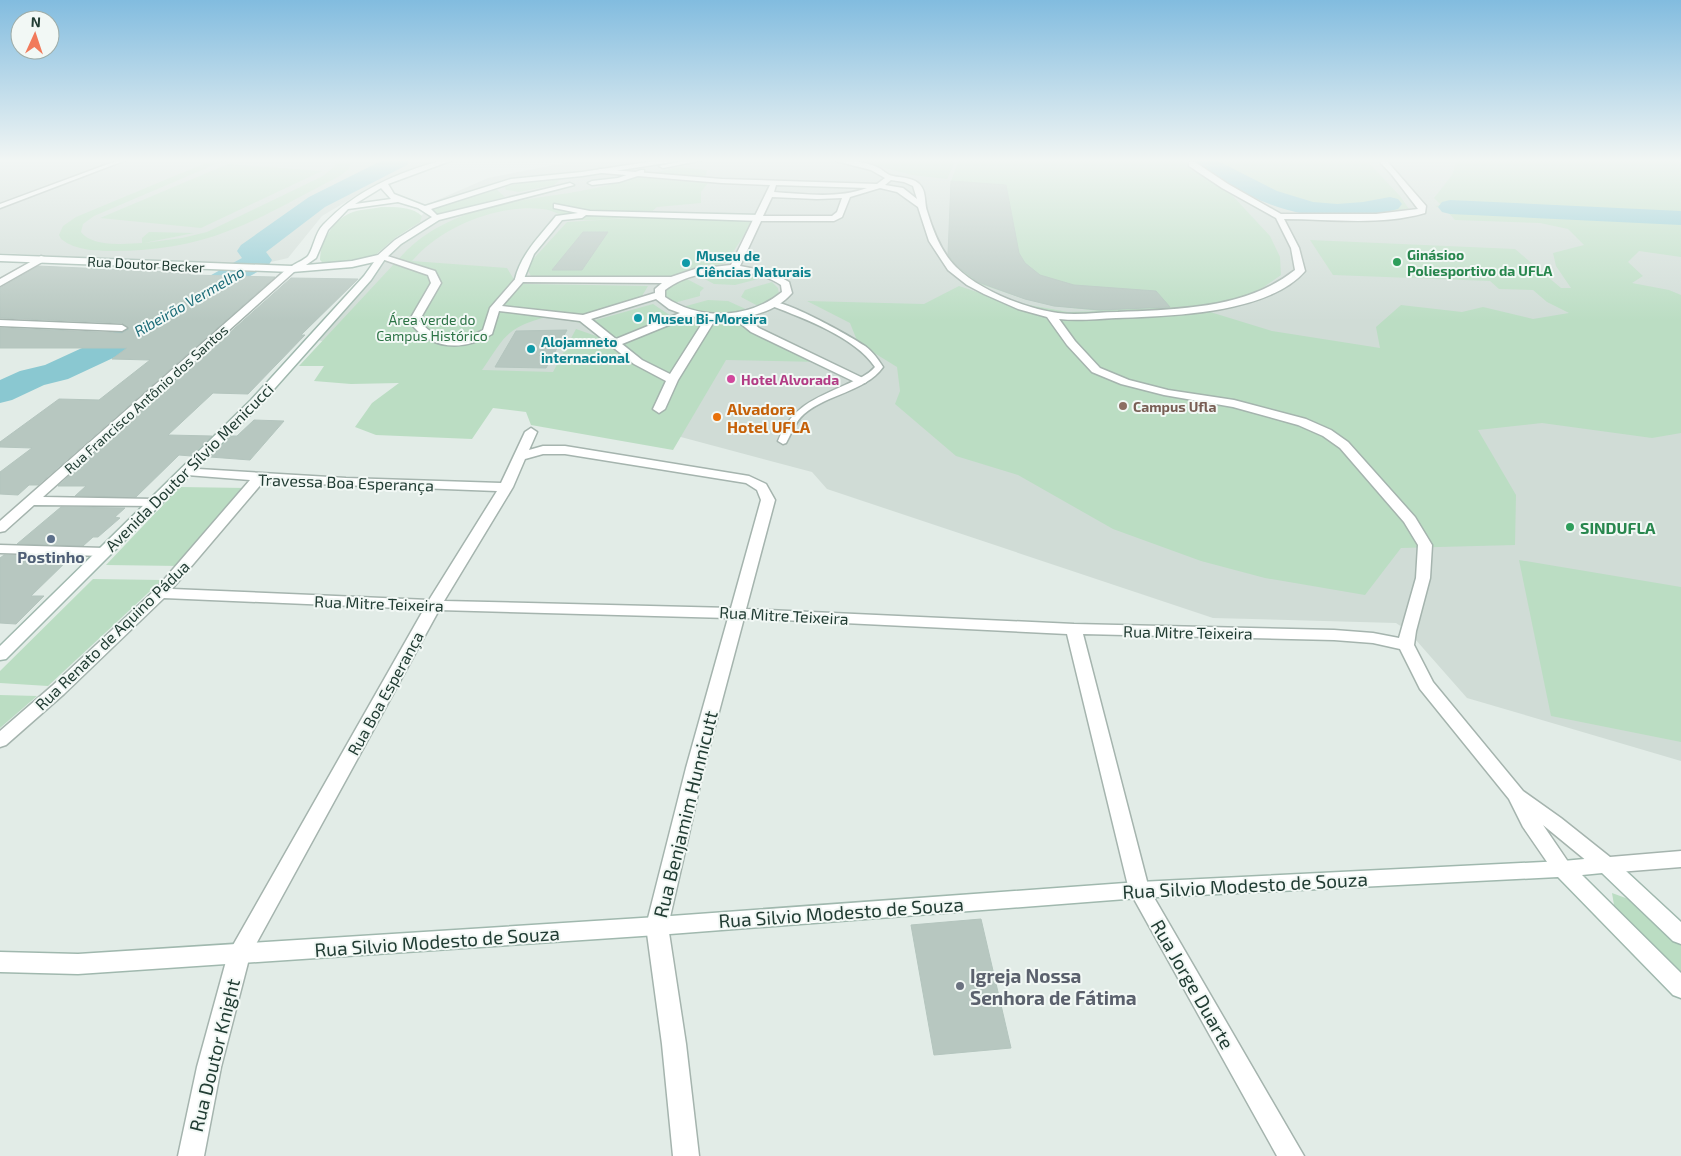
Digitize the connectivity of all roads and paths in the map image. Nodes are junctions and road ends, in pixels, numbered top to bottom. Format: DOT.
graph roads {
  1 [pos="338,214"];
  2 [pos="432,214"];
  3 [pos="451,214"];
  4 [pos="560,214"];
  5 [pos="584,214"];
  6 [pos="622,214"];
  7 [pos="762,214"];
  8 [pos="841,214"];
  9 [pos="924,214"];
  10 [pos="1275,214"];
  11 [pos="1406,214"];
  12 [pos="1279,216"];
  13 [pos="436,218"];
  14 [pos="559,218"];
  15 [pos="760,218"];
  16 [pos="0,258"];
  17 [pos="311,258"];
  18 [pos="381,258"];
  19 [pos="41,259"];
  20 [pos="352,264"];
  21 [pos="325,267"];
  22 [pos="734,268"];
  23 [pos="292,269"];
  24 [pos="372,272"];
  25 [pos="520,278"];
  26 [pos="670,280"];
  27 [pos="0,283"];
  28 [pos="660,295"];
  29 [pos="775,304"];
  30 [pos="495,308"];
  31 [pos="688,314"];
  32 [pos="738,315"];
  33 [pos="1051,315"];
  34 [pos="712,316"];
  35 [pos="583,318"];
  36 [pos="0,324"];
  37 [pos="122,328"];
  38 [pos="616,343"];
  39 [pos="672,380"];
  40 [pos="861,381"];
  41 [pos="659,409"];
  42 [pos="531,432"];
  43 [pos="783,441"];
  44 [pos="521,456"];
  45 [pos="187,471"];
  46 [pos="258,478"];
  47 [pos="506,487"];
  48 [pos="31,501"];
  49 [pos="154,503"];
  50 [pos="0,528"];
  51 [pos="0,549"];
  52 [pos="104,552"];
  53 [pos="160,593"];
  54 [pos="434,605"];
  55 [pos="736,613"];
  56 [pos="1074,629"];
  57 [pos="1406,645"];
  58 [pos="0,655"];
  59 [pos="0,741"];
  60 [pos="1516,795"];
  61 [pos="1681,859"];
  62 [pos="1606,865"];
  63 [pos="1563,869"];
  64 [pos="1139,890"];
  65 [pos="657,926"];
  66 [pos="1681,935"];
  67 [pos="239,954"];
  68 [pos="0,962"];
  69 [pos="1681,988"];
  70 [pos="191,1156"];
  71 [pos="686,1156"];
  72 [pos="1290,1156"];
  1 -- 17 [label="street"];
  2 -- 13 [label="street"];
  3 -- 13 [label="street, Avenida Doutor Sílvio Menicucci"];
  4 -- 14 [label="street"];
  5 -- 14 [label="street"];
  6 -- 15 [label="street"];
  7 -- 15 [label="street"];
  8 -- 15 [label="street"];
  9 -- 33 [label="street"];
  10 -- 12 [label="street"];
  11 -- 12 [label="street"];
  12 -- 33 [label="street"];
  13 -- 18 [label="street, Avenida Doutor Sílvio Menicucci"];
  14 -- 25 [label="street"];
  15 -- 22 [label="street"];
  16 -- 19 [label="street, Rua Doutor Becker"];
  17 -- 21 [label="street"];
  17 -- 23 [label="street, Rua Francisco Antônio dos Santos"];
  18 -- 20 [label="street, Rua Doutor Becker"];
  18 -- 24 [label="street, Avenida Doutor Sílvio Menicucci"];
  18 -- 30 [label="street"];
  19 -- 23 [label="street, Rua Doutor Becker"];
  19 -- 27 [label="street"];
  20 -- 21 [label="street, Rua Doutor Becker"];
  20 -- 24 [label="street"];
  21 -- 23 [label="street, Rua Doutor Becker"];
  22 -- 26 [label="street"];
  22 -- 29 [label="street"];
  23 -- 48 [label="street, Rua Francisco Antônio dos Santos"];
  24 -- 45 [label="street, Avenida Doutor Sílvio Menicucci"];
  25 -- 26 [label="street"];
  25 -- 30 [label="street"];
  26 -- 28 [label="street"];
  28 -- 31 [label="street"];
  28 -- 35 [label="street"];
  29 -- 32 [label="street"];
  29 -- 40 [label="lane"];
  30 -- 35 [label="street"];
  31 -- 34 [label="street"];
  31 -- 38 [label="street"];
  32 -- 34 [label="street"];
  32 -- 40 [label="street"];
  33 -- 57 [label="street"];
  34 -- 39 [label="street"];
  35 -- 38 [label="street"];
  36 -- 37 [label="street"];
  38 -- 39 [label="street"];
  39 -- 41 [label="street"];
  40 -- 43 [label="lane"];
  42 -- 44 [label="street, Rua Boa Esperança"];
  44 -- 47 [label="street, Rua Boa Esperança"];
  44 -- 55 [label="street, Rua Benjamim Hunnicutt"];
  45 -- 46 [label="street, Travessa Boa Esperança"];
  45 -- 49 [label="street, Avenida Doutor Sílvio Menicucci"];
  46 -- 47 [label="street, Travessa Boa Esperança"];
  46 -- 53 [label="street, Rua Renato de Aquino Pádua"];
  47 -- 54 [label="street, Rua Boa Esperança"];
  48 -- 49 [label="street"];
  48 -- 50 [label="street, Rua Francisco Antônio dos Santos"];
  49 -- 52 [label="street, Avenida Doutor Sílvio Menicucci"];
  51 -- 52 [label="street"];
  52 -- 58 [label="street, Avenida Doutor Sílvio Menicucci"];
  53 -- 54 [label="street, Rua Mitre Teixeira"];
  53 -- 59 [label="street, Rua Renato de Aquino Pádua"];
  54 -- 55 [label="street, Rua Mitre Teixeira"];
  54 -- 67 [label="street, Rua Boa Esperança"];
  55 -- 56 [label="street, Rua Mitre Teixeira"];
  55 -- 65 [label="street, Rua Benjamim Hunnicutt"];
  56 -- 57 [label="street, Rua Mitre Teixeira"];
  56 -- 64 [label="street, Rua Jorge Duarte"];
  57 -- 60 [label="street"];
  60 -- 62 [label="street"];
  60 -- 63 [label="street"];
  61 -- 62 [label="street, Rua Silvio Modesto de Souza"];
  62 -- 63 [label="street, Rua Silvio Modesto de Souza"];
  62 -- 66 [label="street"];
  63 -- 64 [label="street, Rua Silvio Modesto de Souza"];
  63 -- 69 [label="street"];
  64 -- 65 [label="street, Rua Silvio Modesto de Souza"];
  64 -- 72 [label="street, Rua Jorge Duarte"];
  65 -- 67 [label="street, Rua Silvio Modesto de Souza"];
  65 -- 71 [label="street, Rua Benjamim Hunnicutt"];
  67 -- 68 [label="street, Rua Silvio Modesto de Souza"];
  67 -- 70 [label="street, Rua Doutor Knight"];
}
